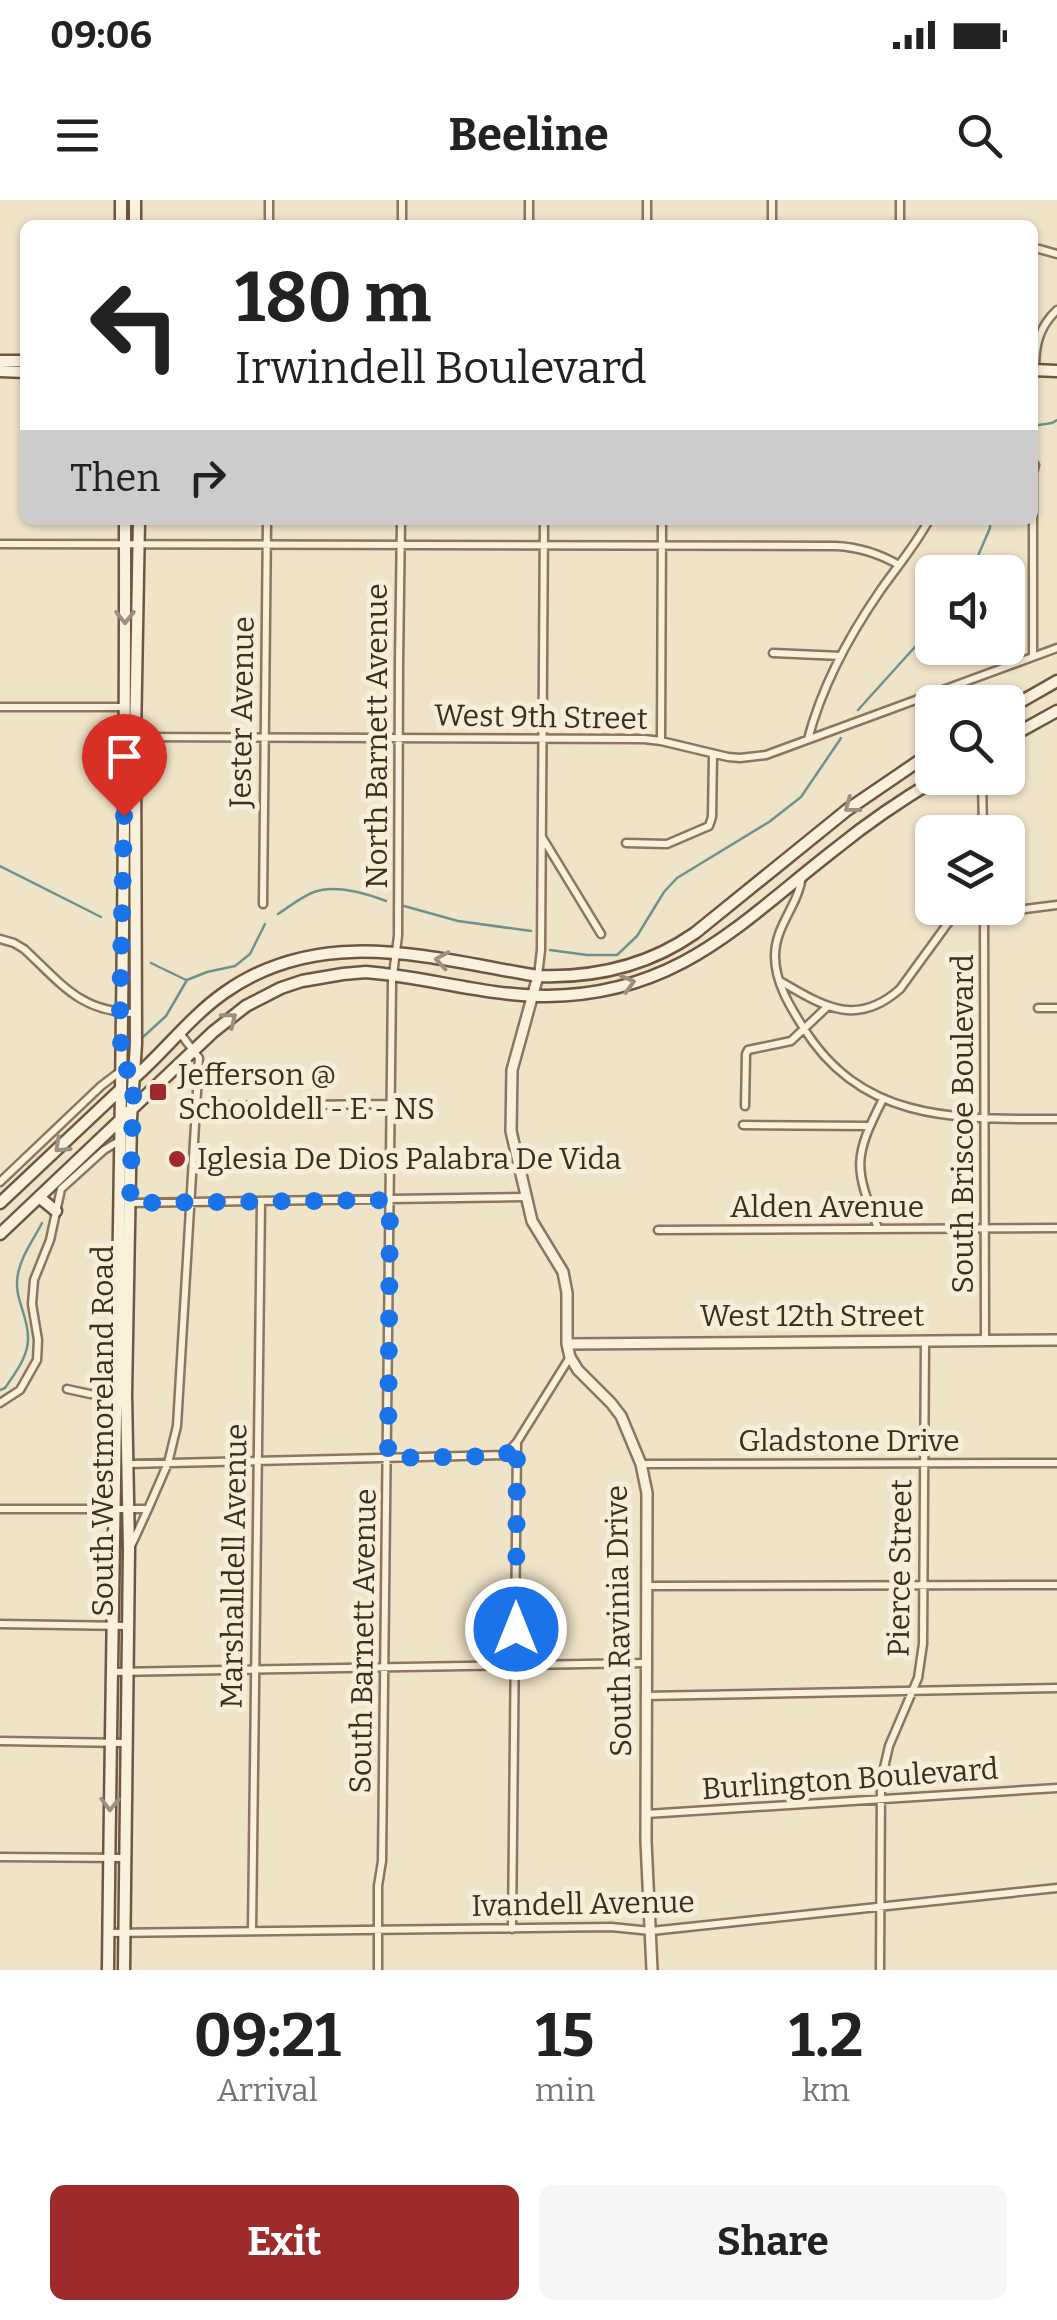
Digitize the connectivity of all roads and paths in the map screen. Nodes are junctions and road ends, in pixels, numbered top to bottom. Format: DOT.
graph roads {
  1 [pos="1057,310"];
  2 [pos="1038,337"];
  3 [pos="125,525"];
  4 [pos="138,525"];
  5 [pos="267,525"];
  6 [pos="401,525"];
  7 [pos="544,525"];
  8 [pos="662,525"];
  9 [pos="926,525"];
  10 [pos="1033,525"];
  11 [pos="0,544"];
  12 [pos="125,544"];
  13 [pos="267,544"];
  14 [pos="401,544"];
  15 [pos="544,544"];
  16 [pos="138,545"];
  17 [pos="662,545"];
  18 [pos="899,564"];
  19 [pos="1057,648"];
  20 [pos="774,653"];
  21 [pos="841,656"];
  22 [pos="1033,657"];
  23 [pos="1057,680"];
  24 [pos="1025,699"];
  25 [pos="130,707"];
  26 [pos="0,708"];
  27 [pos="1057,711"];
  28 [pos="1025,729"];
  29 [pos="130,738"];
  30 [pos="264,738"];
  31 [pos="398,738"];
  32 [pos="542,738"];
  33 [pos="808,740"];
  34 [pos="661,741"];
  35 [pos="713,754"];
  36 [pos="915,763"];
  37 [pos="915,793"];
  38 [pos="541,836"];
  39 [pos="626,843"];
  40 [pos="788,856"];
  41 [pos="802,875"];
  42 [pos="129,893"];
  43 [pos="263,904"];
  44 [pos="1057,905"];
  45 [pos="1025,909"];
  46 [pos="947,925"];
  47 [pos="984,925"];
  48 [pos="601,934"];
  49 [pos="0,939"];
  50 [pos="397,953"];
  51 [pos="393,975"];
  52 [pos="538,976"];
  53 [pos="779,981"];
  54 [pos="532,995"];
  55 [pos="826,1007"];
  56 [pos="1038,1008"];
  57 [pos="1057,1008"];
  58 [pos="120,1012"];
  59 [pos="135,1012"];
  60 [pos="804,1029"];
  61 [pos="180,1032"];
  62 [pos="136,1044"];
  63 [pos="194,1050"];
  64 [pos="162,1052"];
  65 [pos="130,1073"];
  66 [pos="121,1089"];
  67 [pos="884,1099"];
  68 [pos="391,1104"];
  69 [pos="197,1106"];
  70 [pos="744,1106"];
  71 [pos="132,1108"];
  72 [pos="120,1119"];
  73 [pos="985,1119"];
  74 [pos="1057,1119"];
  75 [pos="743,1125"];
  76 [pos="870,1126"];
  77 [pos="119,1141"];
  78 [pos="98,1156"];
  79 [pos="119,1157"];
  80 [pos="0,1182"];
  81 [pos="39,1197"];
  82 [pos="526,1197"];
  83 [pos="390,1200"];
  84 [pos="262,1202"];
  85 [pos="0,1203"];
  86 [pos="124,1203"];
  87 [pos="192,1203"];
  88 [pos="56,1211"];
  89 [pos="878,1228"];
  90 [pos="1057,1228"];
  91 [pos="985,1229"];
  92 [pos="658,1230"];
  93 [pos="0,1234"];
  94 [pos="925,1340"];
  95 [pos="986,1340"];
  96 [pos="1057,1340"];
  97 [pos="567,1344"];
  98 [pos="570,1357"];
  99 [pos="67,1388"];
  100 [pos="120,1395"];
  101 [pos="0,1402"];
  102 [pos="517,1442"];
  103 [pos="388,1458"];
  104 [pos="258,1460"];
  105 [pos="168,1463"];
  106 [pos="925,1463"];
  107 [pos="1057,1463"];
  108 [pos="128,1464"];
  109 [pos="640,1464"];
  110 [pos="0,1509"];
  111 [pos="114,1509"];
  112 [pos="128,1509"];
  113 [pos="148,1509"];
  114 [pos="128,1550"];
  115 [pos="1057,1585"];
  116 [pos="647,1586"];
  117 [pos="922,1586"];
  118 [pos="0,1624"];
  119 [pos="114,1625"];
  120 [pos="127,1626"];
  121 [pos="646,1663"];
  122 [pos="516,1666"];
  123 [pos="384,1668"];
  124 [pos="255,1670"];
  125 [pos="113,1672"];
  126 [pos="127,1672"];
  127 [pos="1057,1688"];
  128 [pos="914,1691"];
  129 [pos="646,1696"];
  130 [pos="0,1741"];
  131 [pos="112,1743"];
  132 [pos="126,1743"];
  133 [pos="1057,1788"];
  134 [pos="880,1800"];
  135 [pos="646,1814"];
  136 [pos="0,1857"];
  137 [pos="110,1858"];
  138 [pos="124,1858"];
  139 [pos="1057,1888"];
  140 [pos="881,1906"];
  141 [pos="512,1928"];
  142 [pos="252,1930"];
  143 [pos="378,1930"];
  144 [pos="651,1931"];
  145 [pos="108,1933"];
  146 [pos="124,1933"];
  147 [pos="108,1970"];
  148 [pos="124,1970"];
  149 [pos="378,1970"];
  150 [pos="652,1970"];
  151 [pos="880,1970"];
  1 -- 2 [label="street"];
  3 -- 12 [label="main road"];
  4 -- 16 [label="main road"];
  5 -- 13 [label="street, Jester Avenue"];
  6 -- 14 [label="street, North Barnett Avenue"];
  7 -- 15 [label="street, South Ravinia Drive"];
  8 -- 17 [label="street"];
  9 -- 18 [label="street"];
  10 -- 22 [label="street"];
  11 -- 12 [label="street"];
  12 -- 16 [label="street"];
  12 -- 25 [label="main road, one-way"];
  13 -- 14 [label="street"];
  13 -- 16 [label="street"];
  13 -- 30 [label="street, Jester Avenue"];
  14 -- 15 [label="street"];
  14 -- 31 [label="street, North Barnett Avenue"];
  15 -- 17 [label="street"];
  15 -- 32 [label="street, South Ravinia Drive"];
  16 -- 25 [label="main road"];
  17 -- 18 [label="street"];
  17 -- 34 [label="street"];
  18 -- 21 [label="street"];
  19 -- 22 [label="street, West 9th Street"];
  20 -- 21 [label="street"];
  21 -- 33 [label="street"];
  22 -- 33 [label="street, West 9th Street"];
  23 -- 24 [label="main road"];
  25 -- 26 [label="street"];
  25 -- 29 [label="main road"];
  27 -- 28 [label="main road"];
  29 -- 30 [label="street, West 9th Street"];
  29 -- 42 [label="main road"];
  30 -- 31 [label="street, West 9th Street"];
  30 -- 43 [label="street, Jester Avenue"];
  31 -- 32 [label="street, West 9th Street"];
  31 -- 50 [label="street, North Barnett Avenue"];
  32 -- 34 [label="street, West 9th Street"];
  32 -- 38 [label="street, South Ravinia Drive"];
  33 -- 35 [label="street, West 9th Street"];
  34 -- 35 [label="street, West 9th Street"];
  35 -- 39 [label="street"];
  36 -- 40 [label="main road, one-way"];
  37 -- 41 [label="main road"];
  38 -- 48 [label="street"];
  38 -- 52 [label="street, South Ravinia Drive"];
  40 -- 41 [label="main road"];
  40 -- 52 [label="main road"];
  41 -- 53 [label="street"];
  54 -- 41 [label="main road, one-way"];
  42 -- 58 [label="main road, South Westmoreland Road"];
  42 -- 59 [label="main road, South Westmoreland Road"];
  44 -- 45 [label="street"];
  46 -- 55 [label="street"];
  47 -- 73 [label="street, South Briscoe Boulevard"];
  49 -- 58 [label="street"];
  50 -- 51 [label="street, South Barnett Avenue"];
  52 -- 50 [label="main road, one-way"];
  50 -- 61 [label="main road"];
  51 -- 54 [label="main road"];
  63 -- 51 [label="main road, one-way"];
  51 -- 68 [label="street, South Barnett Avenue"];
  52 -- 54 [label="street, South Ravinia Drive"];
  53 -- 55 [label="street"];
  53 -- 60 [label="street"];
  54 -- 82 [label="street, South Ravinia Drive"];
  55 -- 60 [label="street"];
  56 -- 57 [label="street"];
  58 -- 59 [label="street"];
  58 -- 65 [label="main road, South Westmoreland Road"];
  59 -- 62 [label="main road, South Westmoreland Road"];
  60 -- 67 [label="street"];
  60 -- 70 [label="street"];
  61 -- 63 [label="street"];
  61 -- 64 [label="main road"];
  62 -- 64 [label="main road"];
  62 -- 65 [label="main road, South Westmoreland Road"];
  63 -- 69 [label="street"];
  63 -- 71 [label="main road"];
  64 -- 65 [label="main road"];
  65 -- 66 [label="main road"];
  65 -- 71 [label="main road, South Westmoreland Road"];
  65 -- 80 [label="street"];
  66 -- 72 [label="main road, South Westmoreland Road"];
  66 -- 85 [label="main road, one-way"];
  67 -- 73 [label="street"];
  67 -- 76 [label="street"];
  68 -- 69 [label="street"];
  68 -- 83 [label="street, South Barnett Avenue"];
  69 -- 87 [label="street"];
  71 -- 72 [label="main road"];
  71 -- 86 [label="main road, South Westmoreland Road"];
  72 -- 77 [label="main road, South Westmoreland Road"];
  72 -- 81 [label="main road"];
  73 -- 74 [label="street"];
  73 -- 91 [label="street, South Briscoe Boulevard"];
  75 -- 76 [label="street"];
  76 -- 89 [label="street"];
  77 -- 78 [label="street"];
  77 -- 79 [label="main road, South Westmoreland Road"];
  78 -- 79 [label="street"];
  78 -- 88 [label="street"];
  79 -- 86 [label="main road, South Westmoreland Road"];
  81 -- 88 [label="main road"];
  81 -- 93 [label="main road"];
  82 -- 83 [label="street"];
  82 -- 97 [label="street, South Ravinia Drive"];
  83 -- 84 [label="street"];
  83 -- 103 [label="street, South Barnett Avenue"];
  84 -- 87 [label="street"];
  84 -- 104 [label="street, Marshalldell Avenue"];
  86 -- 87 [label="street"];
  86 -- 100 [label="main road, South Westmoreland Road"];
  87 -- 105 [label="street"];
  88 -- 101 [label="street"];
  89 -- 91 [label="street, Alden Avenue"];
  89 -- 92 [label="street, Alden Avenue"];
  90 -- 91 [label="street, Alden Avenue"];
  91 -- 95 [label="street, South Briscoe Boulevard"];
  94 -- 95 [label="street, West 12th Street"];
  94 -- 97 [label="street, West 12th Street"];
  94 -- 106 [label="street, Pierce Street"];
  95 -- 96 [label="street, West 12th Street"];
  97 -- 98 [label="street, South Ravinia Drive"];
  98 -- 102 [label="street"];
  98 -- 109 [label="street, South Ravinia Drive"];
  99 -- 100 [label="street"];
  100 -- 108 [label="main road, South Westmoreland Road"];
  100 -- 111 [label="main road, South Westmoreland Road"];
  102 -- 103 [label="street"];
  102 -- 122 [label="street"];
  103 -- 104 [label="street"];
  103 -- 123 [label="street, South Barnett Avenue"];
  104 -- 105 [label="street"];
  104 -- 124 [label="street, Marshalldell Avenue"];
  105 -- 108 [label="street"];
  105 -- 113 [label="street"];
  106 -- 107 [label="street, Gladstone Drive"];
  106 -- 109 [label="street, Gladstone Drive"];
  106 -- 117 [label="street, Pierce Street"];
  108 -- 112 [label="main road, South Westmoreland Road"];
  109 -- 116 [label="street, South Ravinia Drive"];
  110 -- 111 [label="street"];
  111 -- 112 [label="street"];
  111 -- 119 [label="main road, South Westmoreland Road"];
  112 -- 113 [label="street"];
  112 -- 114 [label="main road, South Westmoreland Road"];
  113 -- 114 [label="street"];
  114 -- 120 [label="main road, South Westmoreland Road"];
  115 -- 117 [label="street"];
  116 -- 117 [label="street"];
  116 -- 121 [label="street, South Ravinia Drive"];
  117 -- 128 [label="street, Pierce Street"];
  118 -- 119 [label="street"];
  119 -- 120 [label="street"];
  119 -- 125 [label="main road, South Westmoreland Road"];
  120 -- 126 [label="main road, South Westmoreland Road"];
  121 -- 122 [label="street"];
  121 -- 129 [label="street, South Ravinia Drive"];
  122 -- 123 [label="street"];
  122 -- 141 [label="street"];
  123 -- 124 [label="street"];
  123 -- 143 [label="street, South Barnett Avenue"];
  124 -- 126 [label="street"];
  124 -- 142 [label="street, Marshalldell Avenue"];
  125 -- 126 [label="street"];
  125 -- 131 [label="main road, South Westmoreland Road"];
  126 -- 132 [label="main road, South Westmoreland Road"];
  127 -- 128 [label="street"];
  128 -- 129 [label="street"];
  128 -- 134 [label="street, Pierce Street"];
  129 -- 135 [label="street, South Ravinia Drive"];
  130 -- 131 [label="street"];
  131 -- 132 [label="street"];
  131 -- 137 [label="main road, South Westmoreland Road, one-way"];
  132 -- 138 [label="main road, South Westmoreland Road"];
  133 -- 134 [label="street, Burlington Boulevard"];
  134 -- 135 [label="street, Burlington Boulevard"];
  134 -- 140 [label="street, Pierce Street"];
  135 -- 144 [label="street, South Ravinia Drive"];
  136 -- 137 [label="street"];
  137 -- 138 [label="street"];
  137 -- 145 [label="main road, South Westmoreland Road"];
  138 -- 146 [label="main road, South Westmoreland Road"];
  139 -- 140 [label="street, Ivandell Avenue"];
  140 -- 144 [label="street, Ivandell Avenue"];
  140 -- 151 [label="street, Pierce Street"];
  141 -- 143 [label="street, Ivandell Avenue"];
  141 -- 144 [label="street, Ivandell Avenue"];
  142 -- 143 [label="street, Ivandell Avenue"];
  142 -- 146 [label="street, Ivandell Avenue"];
  143 -- 149 [label="street, South Barnett Avenue"];
  144 -- 150 [label="street, South Ravinia Drive"];
  145 -- 146 [label="street, Ivandell Avenue"];
  145 -- 147 [label="main road, South Westmoreland Road"];
  146 -- 148 [label="main road, South Westmoreland Road"];
}
